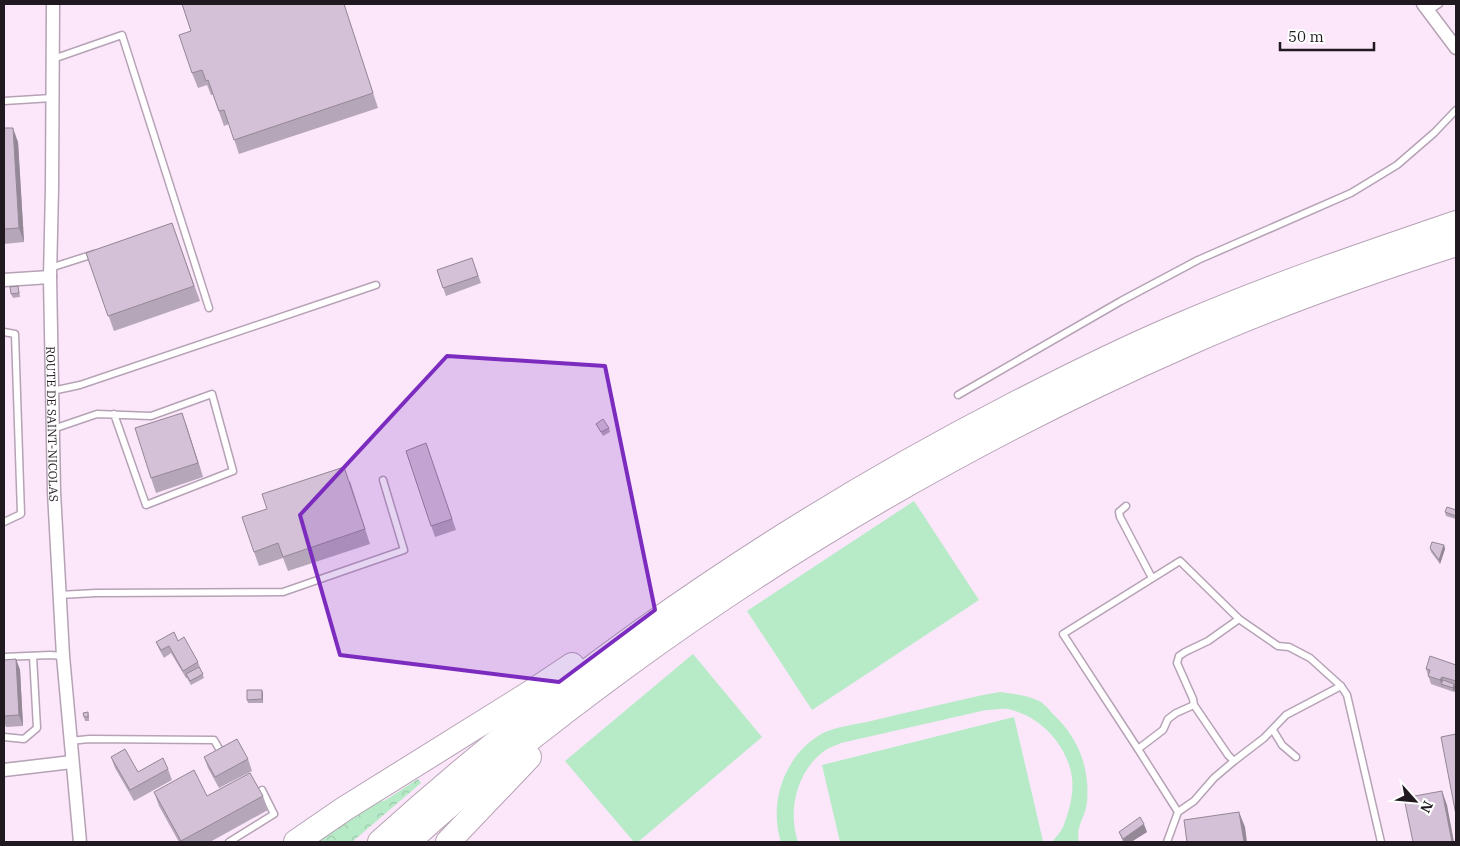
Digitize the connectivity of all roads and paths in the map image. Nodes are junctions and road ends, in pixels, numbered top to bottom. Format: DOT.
graph roads {
  1 [pos="53,4"];
  2 [pos="1430,6"];
  3 [pos="1456,48"];
  4 [pos="53,59"];
  5 [pos="52,98"];
  6 [pos="4,101"];
  7 [pos="1456,110"];
  8 [pos="1456,223"];
  9 [pos="183,225"];
  10 [pos="175,227"];
  11 [pos="1456,244"];
  12 [pos="105,250"];
  13 [pos="50,273"];
  14 [pos="4,280"];
  15 [pos="376,285"];
  16 [pos="209,308"];
  17 [pos="4,332"];
  18 [pos="52,391"];
  19 [pos="958,395"];
  20 [pos="114,414"];
  21 [pos="53,429"];
  22 [pos="383,480"];
  23 [pos="1126,506"];
  24 [pos="4,522"];
  25 [pos="1152,578"];
  26 [pos="59,595"];
  27 [pos="679,605"];
  28 [pos="1239,619"];
  29 [pos="34,656"];
  30 [pos="63,656"];
  31 [pos="4,657"];
  32 [pos="1341,686"];
  33 [pos="598,687"];
  34 [pos="1194,705"];
  35 [pos="1273,730"];
  36 [pos="4,737"];
  37 [pos="70,741"];
  38 [pos="1138,749"];
  39 [pos="221,752"];
  40 [pos="1296,757"];
  41 [pos="1234,761"];
  42 [pos="72,762"];
  43 [pos="4,770"];
  44 [pos="262,790"];
  45 [pos="1178,812"];
  46 [pos="80,842"];
  47 [pos="229,842"];
  48 [pos="296,842"];
  49 [pos="380,842"];
  50 [pos="408,842"];
  51 [pos="448,842"];
  52 [pos="1167,842"];
  53 [pos="1381,842"];
  1 -- 4 [label="street, ROUTE DE SAINT-NICOLAS"];
  2 -- 3 [label="street"];
  4 -- 5 [label="street, ROUTE DE SAINT-NICOLAS"];
  4 -- 9 [label="lane"];
  5 -- 6 [label="lane"];
  5 -- 13 [label="street, ROUTE DE SAINT-NICOLAS"];
  7 -- 19 [label="lane"];
  8 -- 27 [label="highway"];
  9 -- 10 [label="lane"];
  9 -- 16 [label="lane"];
  11 -- 33 [label="highway"];
  12 -- 13 [label="lane"];
  13 -- 14 [label="street"];
  13 -- 18 [label="street, ROUTE DE SAINT-NICOLAS"];
  15 -- 18 [label="lane"];
  17 -- 24 [label="lane"];
  18 -- 21 [label="street, ROUTE DE SAINT-NICOLAS"];
  20 -- 20 [label="lane"];
  20 -- 21 [label="lane"];
  21 -- 26 [label="street, ROUTE DE SAINT-NICOLAS"];
  22 -- 26 [label="lane"];
  23 -- 25 [label="lane"];
  25 -- 28 [label="lane"];
  25 -- 38 [label="lane"];
  26 -- 30 [label="street, ROUTE DE SAINT-NICOLAS"];
  27 -- 48 [label="highway"];
  27 -- 49 [label="highway"];
  28 -- 32 [label="lane"];
  28 -- 34 [label="lane"];
  29 -- 30 [label="lane"];
  29 -- 31 [label="lane"];
  29 -- 36 [label="lane"];
  30 -- 37 [label="street, ROUTE DE SAINT-NICOLAS"];
  32 -- 35 [label="lane"];
  32 -- 53 [label="lane"];
  33 -- 50 [label="highway"];
  33 -- 51 [label="highway"];
  34 -- 38 [label="lane"];
  34 -- 41 [label="lane"];
  35 -- 40 [label="lane"];
  35 -- 41 [label="lane"];
  37 -- 39 [label="lane"];
  37 -- 42 [label="street, ROUTE DE SAINT-NICOLAS"];
  38 -- 45 [label="lane"];
  41 -- 45 [label="lane"];
  42 -- 43 [label="street"];
  42 -- 46 [label="street, ROUTE DE SAINT-NICOLAS"];
  44 -- 47 [label="lane"];
  45 -- 52 [label="lane"];
}
